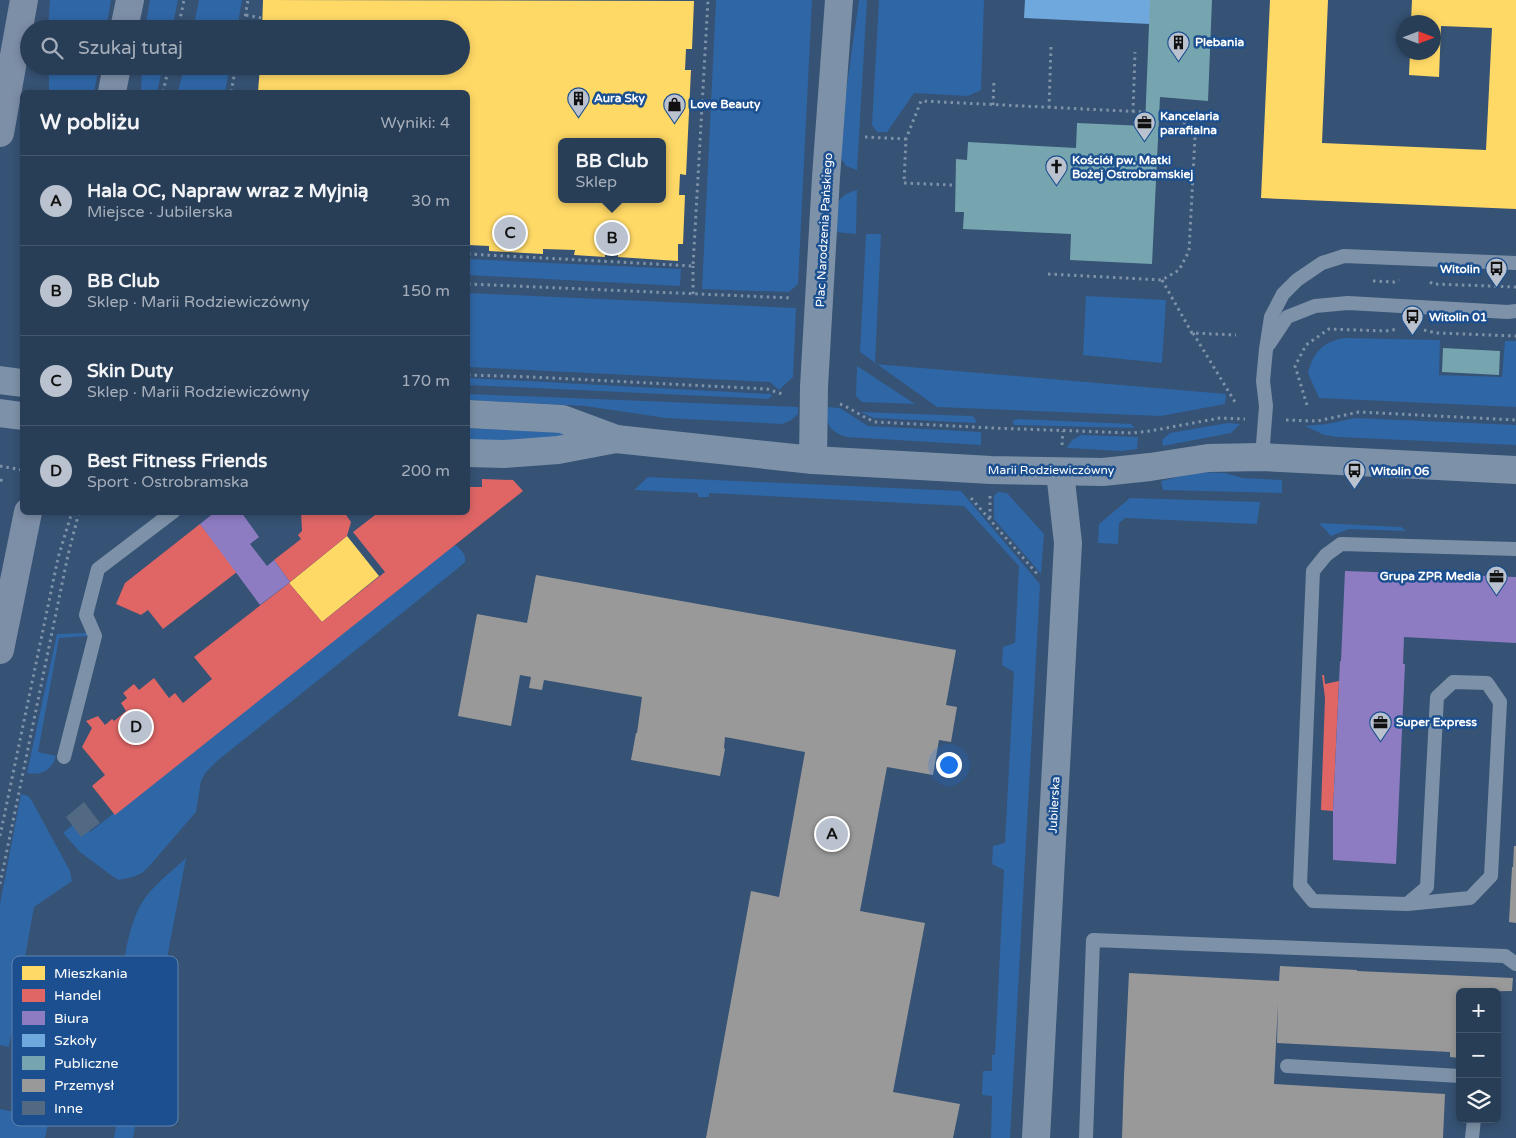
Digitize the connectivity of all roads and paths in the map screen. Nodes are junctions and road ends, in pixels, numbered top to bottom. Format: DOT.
graph roads {
  1 [pos="24,0"];
  2 [pos="130,0"];
  3 [pos="184,0"];
  4 [pos="248,0"];
  5 [pos="708,0"];
  6 [pos="839,0"];
  7 [pos="246,15"];
  8 [pos="262,18"];
  9 [pos="20,20"];
  10 [pos="126,20"];
  11 [pos="180,20"];
  12 [pos="245,20"];
  13 [pos="20,22"];
  14 [pos="1051,47"];
  15 [pos="1135,52"];
  16 [pos="115,75"];
  17 [pos="168,75"];
  18 [pos="234,75"];
  19 [pos="994,80"];
  20 [pos="112,90"];
  21 [pos="164,90"];
  22 [pos="231,90"];
  23 [pos="993,105"];
  24 [pos="1049,108"];
  25 [pos="1133,112"];
  26 [pos="1145,112"];
  27 [pos="1159,113"];
  28 [pos="0,133"];
  29 [pos="865,137"];
  30 [pos="906,139"];
  31 [pos="952,185"];
  32 [pos="470,254"];
  33 [pos="1516,264"];
  34 [pos="694,266"];
  35 [pos="1048,274"];
  36 [pos="1162,280"];
  37 [pos="470,284"];
  38 [pos="693,294"];
  39 [pos="801,299"];
  40 [pos="1516,310"];
  41 [pos="1406,329"];
  42 [pos="1415,330"];
  43 [pos="1192,333"];
  44 [pos="1236,335"];
  45 [pos="1516,336"];
  46 [pos="1266,349"];
  47 [pos="470,375"];
  48 [pos="0,380"];
  49 [pos="20,383"];
  50 [pos="1235,402"];
  51 [pos="814,403"];
  52 [pos="1307,406"];
  53 [pos="0,413"];
  54 [pos="470,414"];
  55 [pos="20,416"];
  56 [pos="1266,419"];
  57 [pos="1516,420"];
  58 [pos="616,439"];
  59 [pos="470,453"];
  60 [pos="1262,457"];
  61 [pos="813,460"];
  62 [pos="0,466"];
  63 [pos="20,470"];
  64 [pos="1516,470"];
  65 [pos="1060,472"];
  66 [pos="0,480"];
  67 [pos="6,481"];
  68 [pos="990,488"];
  69 [pos="968,494"];
  70 [pos="27,515"];
  71 [pos="71,515"];
  72 [pos="78,515"];
  73 [pos="169,515"];
  74 [pos="990,520"];
  75 [pos="1516,550"];
  76 [pos="1045,583"];
  77 [pos="0,650"];
  78 [pos="64,757"];
  79 [pos="0,836"];
  80 [pos="0,884"];
  81 [pos="1407,904"];
  82 [pos="1516,964"];
  83 [pos="1288,1066"];
  84 [pos="1456,1076"];
  85 [pos="1474,1123"];
  86 [pos="1036,1138"];
  87 [pos="1086,1138"];
  88 [pos="1472,1138"];
  1 -- 9 [label="main road"];
  2 -- 10 [label="main road"];
  3 -- 11 [label="path"];
  4 -- 7 [label="path"];
  5 -- 34 [label="path"];
  6 -- 51 [label="street, Plac Narodzenia Pańskiego"];
  7 -- 8 [label="path"];
  7 -- 12 [label="path"];
  13 -- 28 [label="main road"];
  14 -- 24 [label="path"];
  15 -- 25 [label="path"];
  16 -- 20 [label="main road"];
  17 -- 21 [label="path"];
  18 -- 22 [label="path"];
  19 -- 23 [label="path"];
  23 -- 24 [label="path"];
  23 -- 30 [label="path"];
  24 -- 25 [label="path"];
  25 -- 26 [label="path"];
  27 -- 36 [label="path"];
  29 -- 30 [label="path"];
  30 -- 31 [label="path"];
  32 -- 34 [label="path"];
  33 -- 46 [label="lane"];
  34 -- 38 [label="path"];
  35 -- 36 [label="path"];
  36 -- 43 [label="path"];
  37 -- 38 [label="path"];
  38 -- 39 [label="path"];
  40 -- 46 [label="lane"];
  41 -- 52 [label="path"];
  42 -- 45 [label="path"];
  43 -- 44 [label="path"];
  43 -- 50 [label="path"];
  46 -- 56 [label="lane"];
  47 -- 51 [label="path"];
  48 -- 49 [label="street"];
  51 -- 56 [label="path"];
  51 -- 61 [label="street, Plac Narodzenia Pańskiego"];
  53 -- 55 [label="street"];
  54 -- 58 [label="street, Marii Rodziewiczówny"];
  56 -- 57 [label="path"];
  56 -- 60 [label="lane"];
  58 -- 59 [label="street, Marii Rodziewiczówny"];
  58 -- 61 [label="street, Marii Rodziewiczówny"];
  60 -- 64 [label="street, Marii Rodziewiczówny"];
  60 -- 65 [label="street, Marii Rodziewiczówny"];
  61 -- 65 [label="street, Marii Rodziewiczówny"];
  62 -- 63 [label="path"];
  65 -- 86 [label="street, Jubilerska"];
  66 -- 67 [label="path"];
  68 -- 74 [label="path"];
  69 -- 74 [label="path"];
  70 -- 77 [label="main road"];
  71 -- 79 [label="path"];
  72 -- 80 [label="path"];
  73 -- 78 [label="lane"];
  74 -- 76 [label="path"];
  75 -- 81 [label="lane"];
  81 -- 81 [label="lane"];
  82 -- 87 [label="lane"];
  83 -- 84 [label="lane"];
  85 -- 88 [label="lane"];
}
